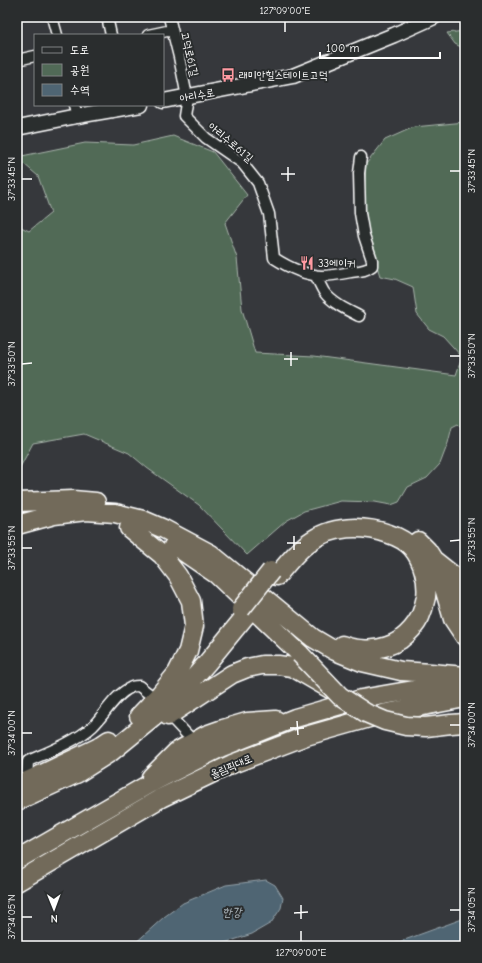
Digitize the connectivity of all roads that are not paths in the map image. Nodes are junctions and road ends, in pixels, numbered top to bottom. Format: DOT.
graph roads {
  1 [pos="52,17"];
  2 [pos="107,17"];
  3 [pos="169,17"];
  4 [pos="434,17"];
  5 [pos="172,30"];
  6 [pos="57,34"];
  7 [pos="111,34"];
  8 [pos="153,34"];
  9 [pos="34,56"];
  10 [pos="17,60"];
  11 [pos="187,97"];
  12 [pos="164,101"];
  13 [pos="128,106"];
  14 [pos="76,110"];
  15 [pos="17,128"];
  16 [pos="361,157"];
  17 [pos="315,275"];
  18 [pos="358,316"];
  19 [pos="17,502"];
  20 [pos="17,511"];
  21 [pos="86,511"];
  22 [pos="129,522"];
  23 [pos="17,525"];
  24 [pos="17,538"];
  25 [pos="274,573"];
  26 [pos="244,612"];
  27 [pos="302,629"];
  28 [pos="465,637"];
  29 [pos="296,661"];
  30 [pos="465,676"];
  31 [pos="465,681"];
  32 [pos="465,698"];
  33 [pos="139,716"];
  34 [pos="295,718"];
  35 [pos="458,723"];
  36 [pos="194,742"];
  37 [pos="111,752"];
  38 [pos="137,791"];
  39 [pos="19,794"];
  40 [pos="17,860"];
  41 [pos="17,882"];
  1 -- 6 [label="street"];
  2 -- 7 [label="street"];
  3 -- 5 [label="street, 고덕로61길"];
  4 -- 11 [label="main road, 아리수로"];
  5 -- 8 [label="street"];
  5 -- 11 [label="street, 고덕로61길"];
  9 -- 10 [label="street"];
  11 -- 12 [label="main road, 아리수로"];
  11 -- 17 [label="street, 아리수로61길"];
  13 -- 14 [label="main road"];
  14 -- 15 [label="main road"];
  16 -- 17 [label="street, 아리수로61길"];
  17 -- 18 [label="street"];
  19 -- 22 [label="highway"];
  20 -- 21 [label="highway"];
  21 -- 22 [label="highway"];
  21 -- 23 [label="highway"];
  22 -- 24 [label="highway"];
  22 -- 27 [label="highway"];
  22 -- 29 [label="highway"];
  22 -- 33 [label="highway"];
  25 -- 26 [label="highway, bridge"];
  25 -- 27 [label="highway"];
  25 -- 28 [label="highway"];
  26 -- 33 [label="highway"];
  26 -- 37 [label="highway"];
  27 -- 30 [label="highway"];
  29 -- 35 [label="highway, bridge"];
  29 -- 37 [label="highway"];
  31 -- 34 [label="highway, 올림픽대로"];
  32 -- 41 [label="highway, 올림픽대로"];
  33 -- 39 [label="highway"];
  34 -- 36 [label="highway"];
  34 -- 38 [label="highway, 올림픽대로"];
  36 -- 38 [label="highway"];
  36 -- 39 [label="street"];
  37 -- 39 [label="highway"];
  38 -- 40 [label="highway, 올림픽대로"];
}
